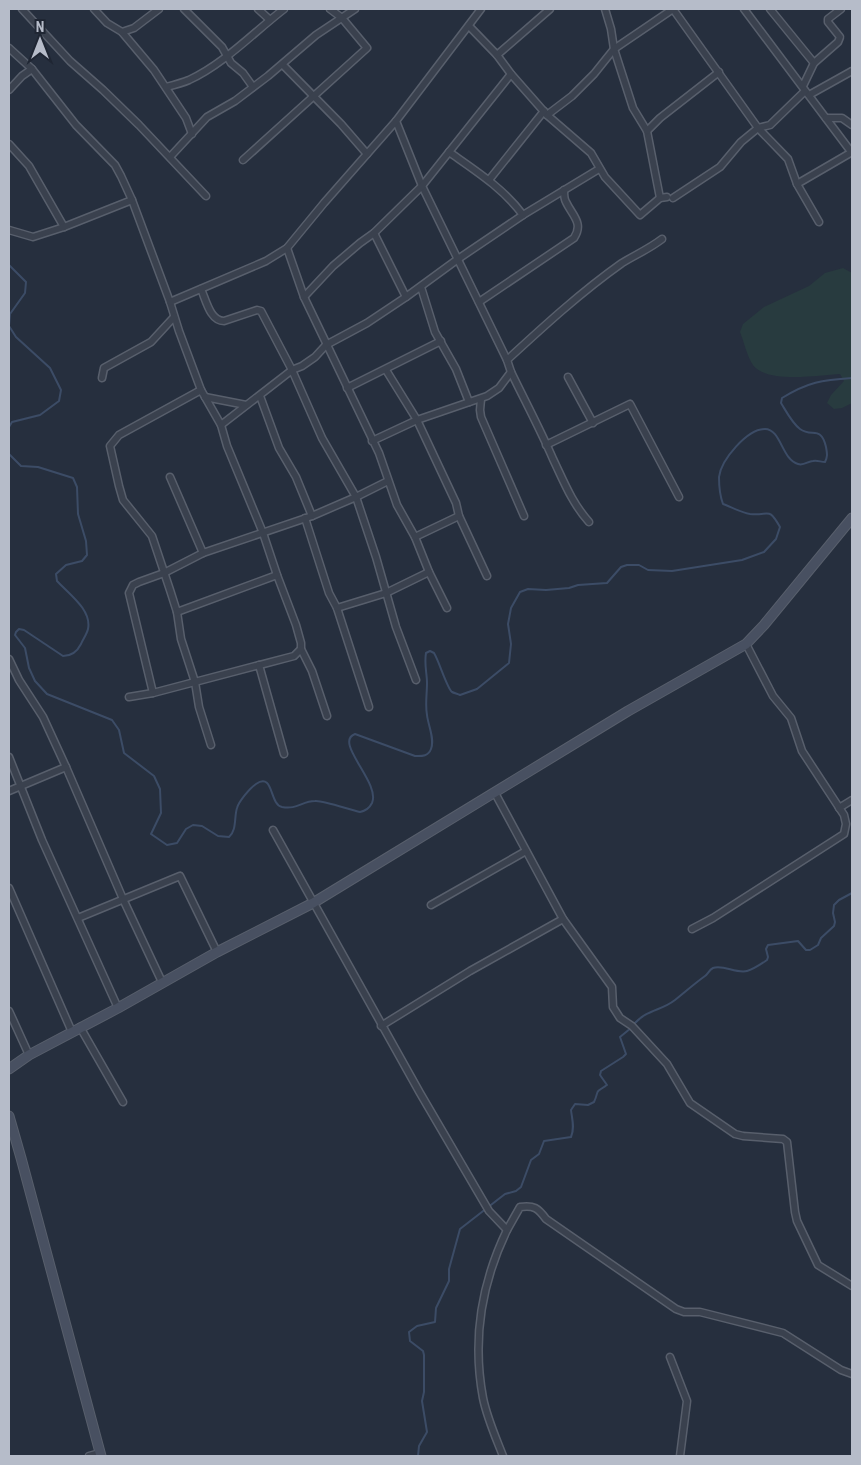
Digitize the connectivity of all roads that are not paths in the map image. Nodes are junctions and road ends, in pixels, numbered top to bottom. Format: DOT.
graph roads {
  1 [pos="22,9"];
  2 [pos="94,9"];
  3 [pos="159,9"];
  4 [pos="184,9"];
  5 [pos="258,9"];
  6 [pos="284,9"];
  7 [pos="330,9"];
  8 [pos="355,9"];
  9 [pos="481,9"];
  10 [pos="550,9"];
  11 [pos="605,9"];
  12 [pos="673,9"];
  13 [pos="744,9"];
  14 [pos="770,9"];
  15 [pos="841,9"];
  16 [pos="342,18"];
  17 [pos="270,20"];
  18 [pos="469,26"];
  19 [pos="122,32"];
  20 [pos="9,48"];
  21 [pos="614,49"];
  22 [pos="227,55"];
  23 [pos="497,55"];
  24 [pos="814,63"];
  25 [pos="283,65"];
  26 [pos="32,69"];
  27 [pos="852,71"];
  28 [pos="719,72"];
  29 [pos="511,74"];
  30 [pos="166,87"];
  31 [pos="253,87"];
  32 [pos="9,90"];
  33 [pos="806,91"];
  34 [pos="313,96"];
  35 [pos="545,113"];
  36 [pos="826,118"];
  37 [pos="396,121"];
  38 [pos="852,125"];
  39 [pos="758,128"];
  40 [pos="647,131"];
  41 [pos="192,134"];
  42 [pos="9,144"];
  43 [pos="449,152"];
  44 [pos="852,153"];
  45 [pos="367,154"];
  46 [pos="170,158"];
  47 [pos="243,160"];
  48 [pos="599,169"];
  49 [pos="489,180"];
  50 [pos="797,184"];
  51 [pos="422,186"];
  52 [pos="564,190"];
  53 [pos="206,196"];
  54 [pos="660,198"];
  55 [pos="132,200"];
  56 [pos="523,215"];
  57 [pos="819,222"];
  58 [pos="64,227"];
  59 [pos="9,230"];
  60 [pos="374,233"];
  61 [pos="662,240"];
  62 [pos="287,248"];
  63 [pos="458,259"];
  64 [pos="421,287"];
  65 [pos="201,289"];
  66 [pos="304,297"];
  67 [pos="406,297"];
  68 [pos="170,302"];
  69 [pos="479,302"];
  70 [pos="174,317"];
  71 [pos="441,341"];
  72 [pos="326,345"];
  73 [pos="507,360"];
  74 [pos="292,370"];
  75 [pos="386,370"];
  76 [pos="511,372"];
  77 [pos="568,377"];
  78 [pos="102,378"];
  79 [pos="347,388"];
  80 [pos="201,390"];
  81 [pos="260,396"];
  82 [pos="205,397"];
  83 [pos="481,399"];
  84 [pos="469,402"];
  85 [pos="246,405"];
  86 [pos="417,420"];
  87 [pos="593,423"];
  88 [pos="221,425"];
  89 [pos="372,441"];
  90 [pos="546,445"];
  91 [pos="170,477"];
  92 [pos="388,481"];
  93 [pos="356,497"];
  94 [pos="679,497"];
  95 [pos="312,516"];
  96 [pos="460,516"];
  97 [pos="524,516"];
  98 [pos="305,518"];
  99 [pos="852,518"];
  100 [pos="589,522"];
  101 [pos="263,533"];
  102 [pos="415,536"];
  103 [pos="203,553"];
  104 [pos="429,572"];
  105 [pos="164,573"];
  106 [pos="277,575"];
  107 [pos="487,576"];
  108 [pos="386,593"];
  109 [pos="337,608"];
  110 [pos="447,608"];
  111 [pos="177,612"];
  112 [pos="746,644"];
  113 [pos="300,649"];
  114 [pos="9,659"];
  115 [pos="259,665"];
  116 [pos="416,680"];
  117 [pos="195,682"];
  118 [pos="153,692"];
  119 [pos="129,697"];
  120 [pos="369,707"];
  121 [pos="328,716"];
  122 [pos="211,745"];
  123 [pos="284,754"];
  124 [pos="9,757"];
  125 [pos="66,767"];
  126 [pos="21,785"];
  127 [pos="9,791"];
  128 [pos="495,793"];
  129 [pos="852,800"];
  130 [pos="839,808"];
  131 [pos="273,830"];
  132 [pos="526,851"];
  133 [pos="9,888"];
  134 [pos="123,899"];
  135 [pos="313,904"];
  136 [pos="431,905"];
  137 [pos="78,918"];
  138 [pos="563,919"];
  139 [pos="692,929"];
  140 [pos="217,952"];
  141 [pos="162,982"];
  142 [pos="118,1008"];
  143 [pos="9,1011"];
  144 [pos="381,1026"];
  145 [pos="76,1030"];
  146 [pos="29,1056"];
  147 [pos="9,1069"];
  148 [pos="123,1102"];
  149 [pos="9,1116"];
  150 [pos="507,1230"];
  151 [pos="852,1286"];
  152 [pos="670,1357"];
  153 [pos="852,1374"];
  154 [pos="100,1454"];
  155 [pos="89,1456"];
  156 [pos="503,1456"];
  157 [pos="680,1456"];
  1 -- 46 [label="street"];
  2 -- 19 [label="street"];
  3 -- 19 [label="street"];
  4 -- 22 [label="street"];
  5 -- 17 [label="street"];
  6 -- 17 [label="street"];
  7 -- 16 [label="street"];
  8 -- 16 [label="street"];
  9 -- 18 [label="street"];
  10 -- 23 [label="street"];
  11 -- 21 [label="street"];
  12 -- 21 [label="street"];
  12 -- 28 [label="street"];
  13 -- 33 [label="street"];
  14 -- 24 [label="street"];
  15 -- 24 [label="street"];
  16 -- 25 [label="street"];
  16 -- 34 [label="street"];
  17 -- 22 [label="street"];
  18 -- 23 [label="street"];
  18 -- 37 [label="street"];
  19 -- 30 [label="street"];
  20 -- 26 [label="street"];
  21 -- 35 [label="street"];
  21 -- 40 [label="street"];
  22 -- 30 [label="street"];
  22 -- 31 [label="street"];
  23 -- 29 [label="street"];
  24 -- 33 [label="street"];
  25 -- 31 [label="street"];
  25 -- 34 [label="street"];
  26 -- 32 [label="street"];
  26 -- 55 [label="street"];
  27 -- 33 [label="street"];
  28 -- 39 [label="street"];
  28 -- 40 [label="street"];
  29 -- 35 [label="street"];
  29 -- 43 [label="street"];
  30 -- 41 [label="street"];
  31 -- 41 [label="street"];
  33 -- 36 [label="street"];
  33 -- 39 [label="street"];
  34 -- 45 [label="street"];
  34 -- 47 [label="street"];
  35 -- 48 [label="street"];
  35 -- 49 [label="street"];
  36 -- 38 [label="street"];
  36 -- 44 [label="street"];
  37 -- 45 [label="street"];
  37 -- 51 [label="street"];
  39 -- 50 [label="street"];
  39 -- 54 [label="street"];
  40 -- 54 [label="street"];
  41 -- 46 [label="street"];
  42 -- 58 [label="street"];
  43 -- 49 [label="street"];
  43 -- 51 [label="street"];
  44 -- 50 [label="street"];
  45 -- 62 [label="street"];
  46 -- 53 [label="street"];
  48 -- 52 [label="street"];
  48 -- 54 [label="street"];
  49 -- 56 [label="street"];
  50 -- 57 [label="street"];
  51 -- 60 [label="street"];
  51 -- 63 [label="street"];
  52 -- 56 [label="street"];
  52 -- 69 [label="street"];
  55 -- 58 [label="street"];
  55 -- 68 [label="street"];
  56 -- 63 [label="street"];
  58 -- 59 [label="street"];
  60 -- 66 [label="street"];
  60 -- 67 [label="street"];
  61 -- 73 [label="street"];
  62 -- 65 [label="street"];
  62 -- 66 [label="street"];
  63 -- 64 [label="street"];
  63 -- 69 [label="street"];
  64 -- 67 [label="street"];
  64 -- 71 [label="street"];
  65 -- 68 [label="street"];
  65 -- 74 [label="street"];
  66 -- 72 [label="street"];
  67 -- 72 [label="street"];
  68 -- 70 [label="street"];
  69 -- 73 [label="street"];
  70 -- 78 [label="street"];
  70 -- 80 [label="street"];
  71 -- 75 [label="street"];
  71 -- 84 [label="street"];
  72 -- 74 [label="street"];
  72 -- 79 [label="street"];
  73 -- 76 [label="street"];
  74 -- 81 [label="street"];
  74 -- 93 [label="street"];
  75 -- 79 [label="street"];
  75 -- 86 [label="street"];
  76 -- 83 [label="street"];
  76 -- 90 [label="street"];
  77 -- 87 [label="street"];
  79 -- 89 [label="street"];
  80 -- 82 [label="street"];
  80 -- 105 [label="street"];
  81 -- 85 [label="street"];
  81 -- 95 [label="street"];
  82 -- 85 [label="street"];
  82 -- 88 [label="street"];
  83 -- 84 [label="street"];
  83 -- 97 [label="street"];
  84 -- 86 [label="street"];
  85 -- 88 [label="street"];
  86 -- 89 [label="street"];
  86 -- 96 [label="street"];
  87 -- 90 [label="street"];
  87 -- 94 [label="street"];
  88 -- 101 [label="street"];
  89 -- 92 [label="street"];
  90 -- 100 [label="street"];
  91 -- 103 [label="street"];
  92 -- 93 [label="street"];
  92 -- 102 [label="street"];
  93 -- 95 [label="street"];
  93 -- 108 [label="street"];
  95 -- 98 [label="street"];
  96 -- 102 [label="street"];
  96 -- 107 [label="street"];
  98 -- 101 [label="street"];
  98 -- 109 [label="street"];
  99 -- 112 [label="street"];
  101 -- 103 [label="street"];
  101 -- 106 [label="street"];
  102 -- 104 [label="street"];
  103 -- 105 [label="street"];
  104 -- 108 [label="street"];
  104 -- 110 [label="street"];
  105 -- 111 [label="street"];
  105 -- 118 [label="street"];
  106 -- 111 [label="street"];
  106 -- 113 [label="street"];
  108 -- 109 [label="street"];
  108 -- 116 [label="street"];
  109 -- 120 [label="street"];
  111 -- 117 [label="street"];
  112 -- 128 [label="street"];
  112 -- 130 [label="street"];
  113 -- 115 [label="street"];
  113 -- 121 [label="street"];
  114 -- 125 [label="street"];
  115 -- 117 [label="street"];
  115 -- 123 [label="street"];
  117 -- 118 [label="street"];
  117 -- 122 [label="street"];
  118 -- 119 [label="street"];
  124 -- 126 [label="street"];
  125 -- 126 [label="street"];
  125 -- 134 [label="street"];
  126 -- 127 [label="street"];
  126 -- 137 [label="street"];
  128 -- 132 [label="street"];
  128 -- 135 [label="street"];
  129 -- 130 [label="street"];
  130 -- 139 [label="street"];
  131 -- 135 [label="street"];
  132 -- 136 [label="street"];
  132 -- 138 [label="street"];
  133 -- 145 [label="street"];
  134 -- 137 [label="street"];
  134 -- 140 [label="street"];
  134 -- 141 [label="street"];
  135 -- 140 [label="street"];
  135 -- 144 [label="street"];
  137 -- 142 [label="street"];
  138 -- 144 [label="street"];
  138 -- 151 [label="street"];
  140 -- 141 [label="street"];
  141 -- 142 [label="street"];
  142 -- 145 [label="street"];
  143 -- 146 [label="street"];
  144 -- 150 [label="street"];
  145 -- 146 [label="street"];
  145 -- 148 [label="street"];
  146 -- 147 [label="street"];
  149 -- 154 [label="street"];
  150 -- 153 [label="street"];
  150 -- 156 [label="street"];
  152 -- 157 [label="street"];
  154 -- 155 [label="street"];
}
